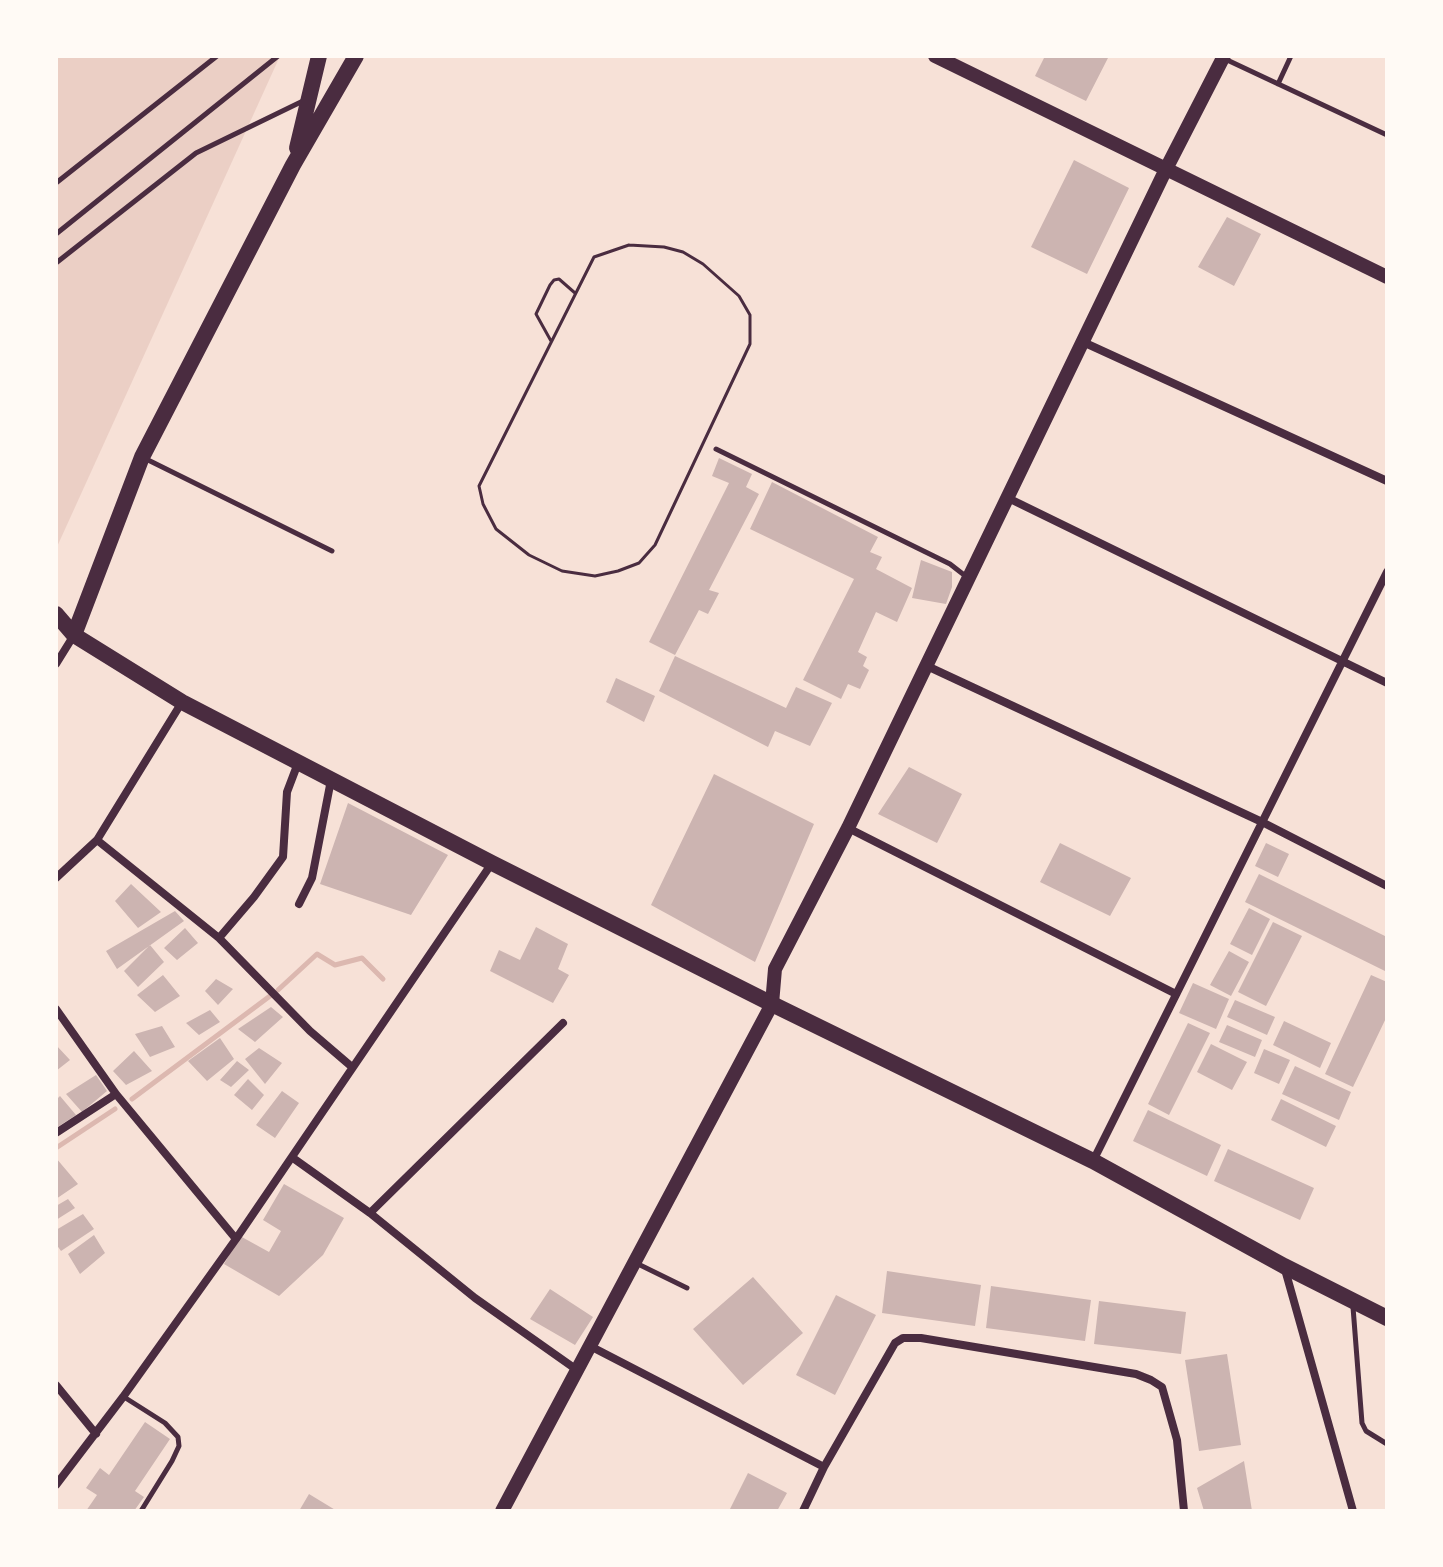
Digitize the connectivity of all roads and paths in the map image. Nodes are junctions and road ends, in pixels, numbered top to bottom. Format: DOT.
graph roads {
  1 [pos="217,56"];
  2 [pos="278,56"];
  3 [pos="319,56"];
  4 [pos="356,56"];
  5 [pos="1291,56"];
  6 [pos="1223,57"];
  7 [pos="942,58"];
  8 [pos="1278,84"];
  9 [pos="308,98"];
  10 [pos="1387,135"];
  11 [pos="293,165"];
  12 [pos="1166,169"];
  13 [pos="56,183"];
  14 [pos="56,234"];
  15 [pos="56,263"];
  16 [pos="1387,277"];
  17 [pos="575,293"];
  18 [pos="551,341"];
  19 [pos="1083,342"];
  20 [pos="716,449"];
  21 [pos="142,457"];
  22 [pos="1387,481"];
  23 [pos="1008,498"];
  24 [pos="332,551"];
  25 [pos="1387,572"];
  26 [pos="969,579"];
  27 [pos="56,614"];
  28 [pos="74,635"];
  29 [pos="1342,662"];
  30 [pos="56,664"];
  31 [pos="927,666"];
  32 [pos="1387,683"];
  33 [pos="182,702"];
  34 [pos="298,763"];
  35 [pos="331,780"];
  36 [pos="1262,822"];
  37 [pos="848,828"];
  38 [pos="97,840"];
  39 [pos="492,863"];
  40 [pos="56,878"];
  41 [pos="1387,886"];
  42 [pos="299,904"];
  43 [pos="219,938"];
  44 [pos="1176,994"];
  45 [pos="772,1004"];
  46 [pos="56,1009"];
  47 [pos="563,1023"];
  48 [pos="352,1067"];
  49 [pos="116,1094"];
  50 [pos="56,1133"];
  51 [pos="293,1158"];
  52 [pos="1093,1161"];
  53 [pos="370,1213"];
  54 [pos="236,1239"];
  55 [pos="635,1263"];
  56 [pos="1284,1266"];
  57 [pos="687,1288"];
  58 [pos="1352,1301"];
  59 [pos="1387,1318"];
  60 [pos="590,1346"];
  61 [pos="577,1370"];
  62 [pos="56,1385"];
  63 [pos="123,1397"];
  64 [pos="96,1434"];
  65 [pos="1387,1444"];
  66 [pos="824,1467"];
  67 [pos="56,1485"];
  68 [pos="141,1511"];
  69 [pos="502,1511"];
  70 [pos="803,1511"];
  71 [pos="1184,1511"];
  72 [pos="1353,1511"];
  1 -- 13 [label="lane"];
  2 -- 14 [label="lane"];
  3 -- 9 [label="main road"];
  4 -- 11 [label="main road"];
  5 -- 8 [label="lane"];
  6 -- 8 [label="lane"];
  6 -- 12 [label="main road"];
  7 -- 12 [label="main road"];
  8 -- 10 [label="lane"];
  9 -- 11 [label="main road"];
  9 -- 15 [label="lane"];
  11 -- 21 [label="main road"];
  12 -- 16 [label="main road"];
  12 -- 19 [label="main road"];
  17 -- 18 [label="path"];
  17 -- 18 [label="path"];
  17 -- 18 [label="path"];
  19 -- 22 [label="street"];
  19 -- 23 [label="main road"];
  20 -- 26 [label="lane"];
  21 -- 24 [label="lane"];
  21 -- 28 [label="main road"];
  23 -- 26 [label="main road"];
  23 -- 29 [label="street"];
  25 -- 29 [label="street"];
  26 -- 31 [label="main road"];
  27 -- 28 [label="main road"];
  28 -- 30 [label="street"];
  28 -- 33 [label="main road"];
  29 -- 32 [label="street"];
  29 -- 36 [label="street"];
  31 -- 36 [label="street"];
  31 -- 37 [label="main road"];
  33 -- 34 [label="main road"];
  33 -- 38 [label="street"];
  34 -- 35 [label="main road"];
  34 -- 43 [label="street"];
  35 -- 39 [label="main road"];
  35 -- 42 [label="street"];
  36 -- 41 [label="street"];
  36 -- 44 [label="street"];
  37 -- 44 [label="street"];
  37 -- 45 [label="main road"];
  38 -- 40 [label="street"];
  38 -- 43 [label="street"];
  39 -- 45 [label="main road"];
  39 -- 48 [label="street"];
  43 -- 48 [label="street"];
  44 -- 52 [label="street"];
  45 -- 52 [label="main road"];
  45 -- 55 [label="main road"];
  46 -- 49 [label="street"];
  47 -- 53 [label="street"];
  48 -- 51 [label="street"];
  49 -- 50 [label="street"];
  49 -- 54 [label="street"];
  51 -- 53 [label="street"];
  51 -- 54 [label="street"];
  52 -- 56 [label="main road"];
  53 -- 61 [label="street"];
  54 -- 63 [label="street"];
  55 -- 57 [label="lane"];
  55 -- 60 [label="main road"];
  56 -- 58 [label="main road"];
  56 -- 72 [label="street"];
  58 -- 59 [label="main road"];
  58 -- 65 [label="lane"];
  60 -- 61 [label="main road"];
  60 -- 66 [label="street"];
  61 -- 69 [label="main road"];
  62 -- 64 [label="street"];
  63 -- 64 [label="street"];
  63 -- 68 [label="lane"];
  64 -- 67 [label="street"];
  66 -- 70 [label="street"];
  66 -- 71 [label="street"];
}
